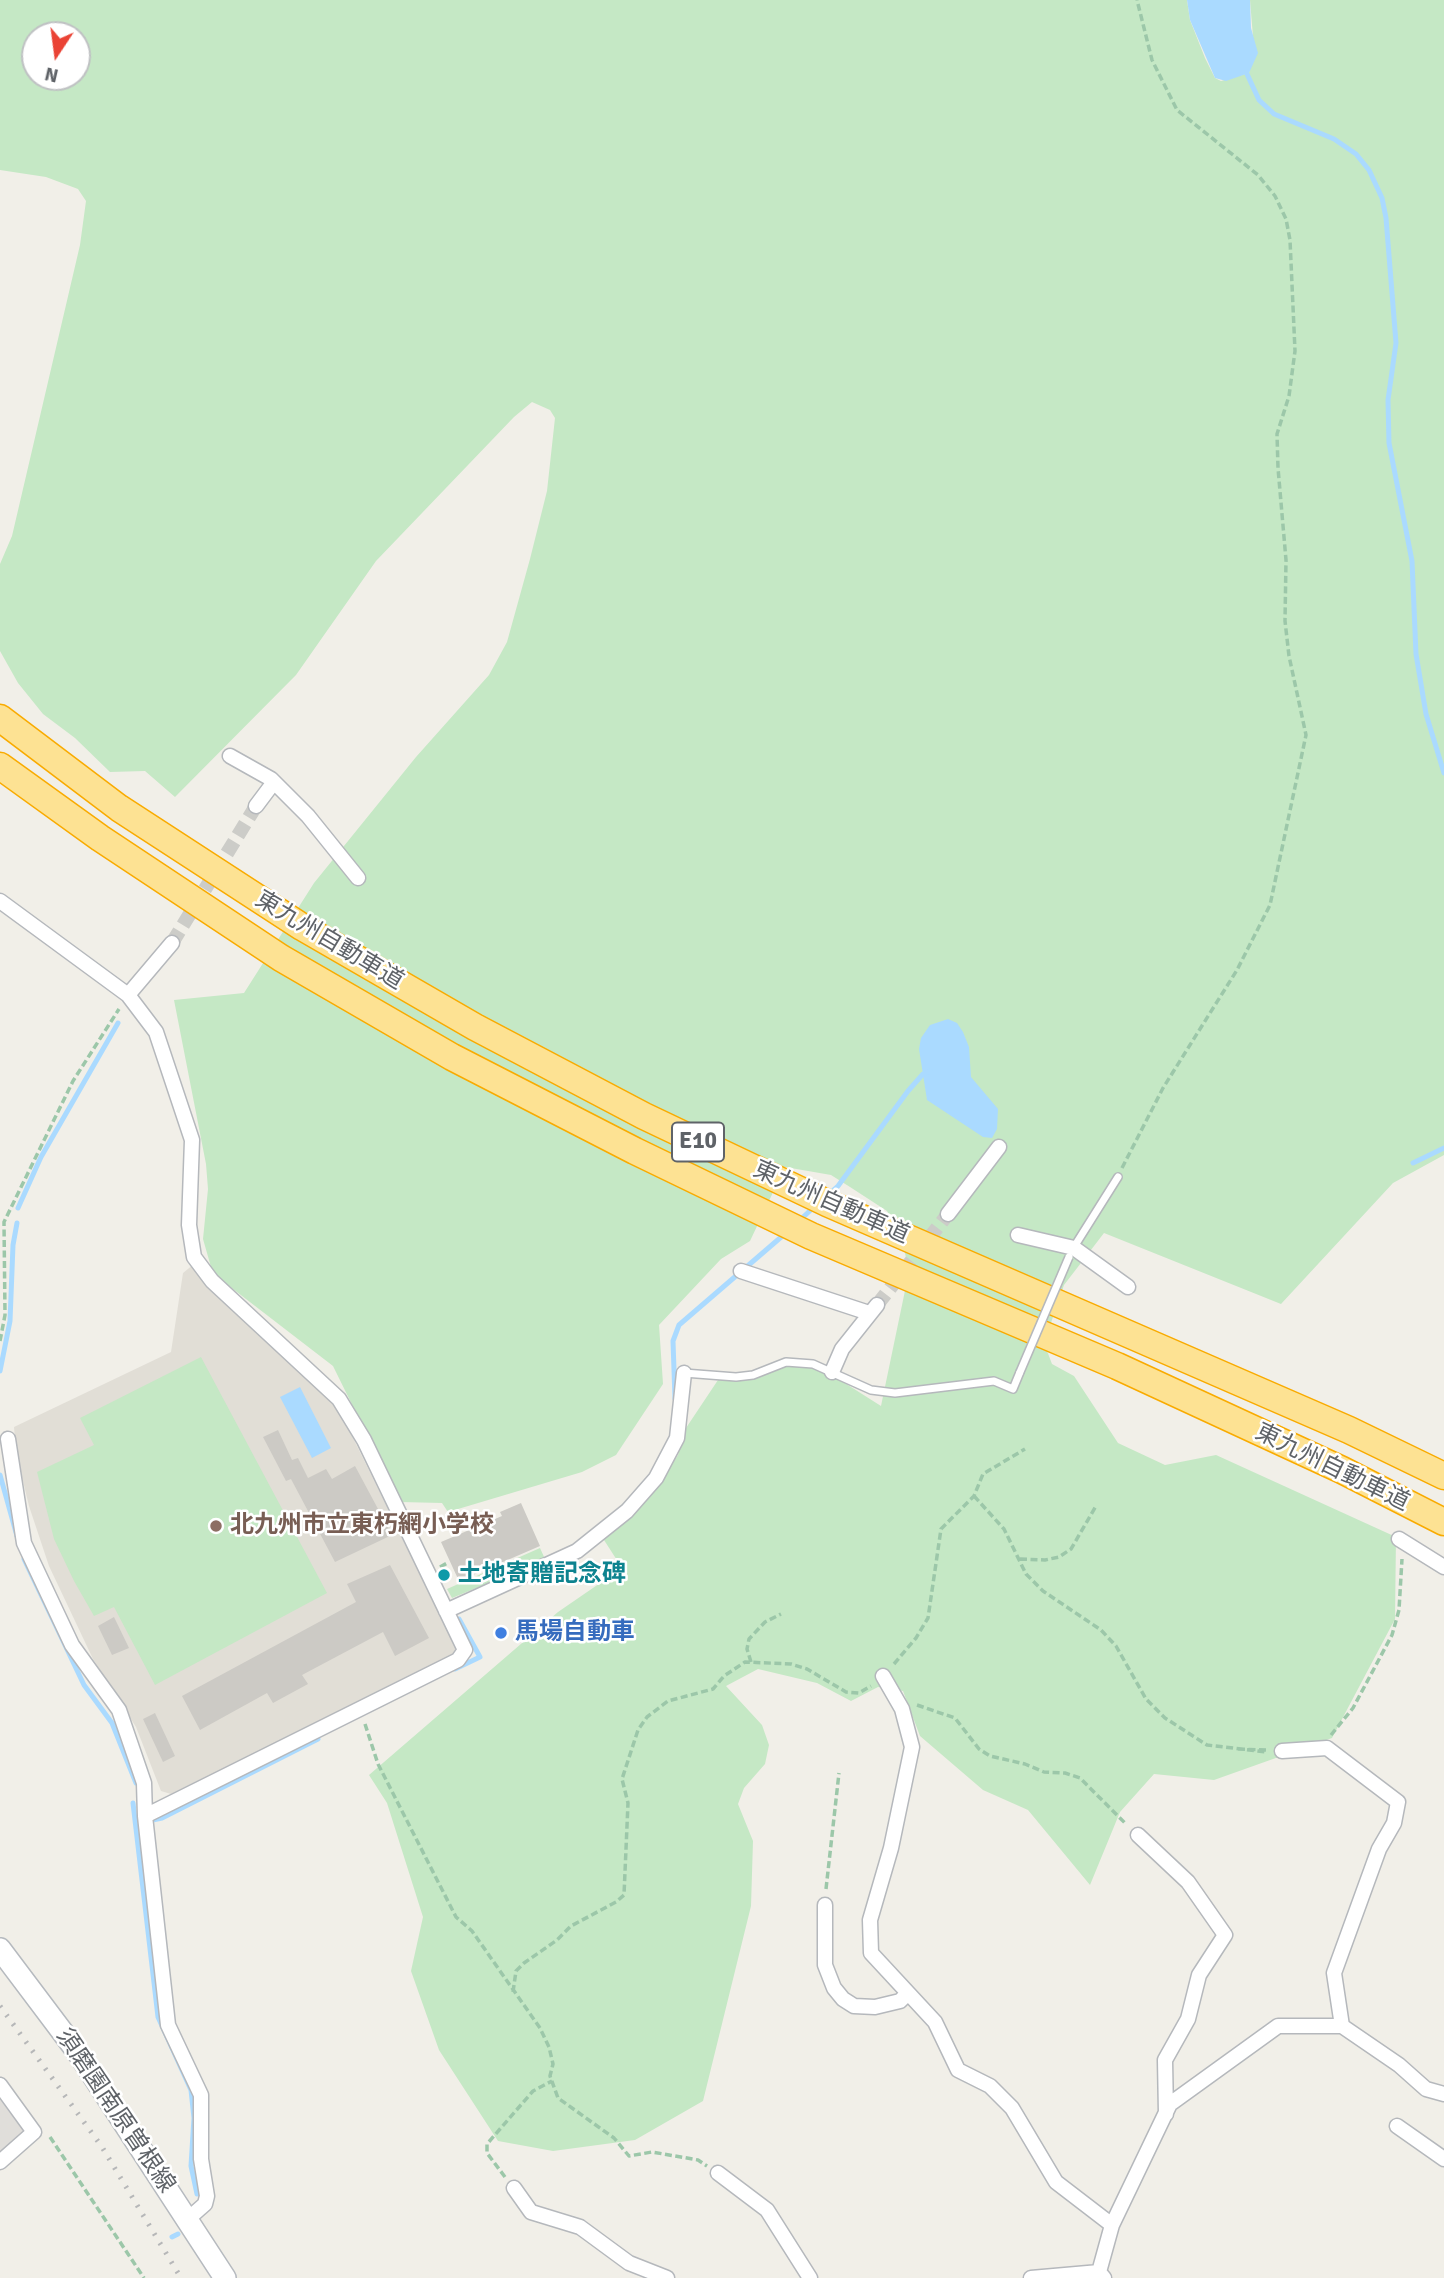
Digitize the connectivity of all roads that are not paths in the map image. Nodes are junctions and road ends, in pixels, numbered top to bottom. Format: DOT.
graph roads {
  1 [pos="0,718"];
  2 [pos="230,756"];
  3 [pos="0,765"];
  4 [pos="274,782"];
  5 [pos="256,806"];
  6 [pos="358,878"];
  7 [pos="0,901"];
  8 [pos="172,943"];
  9 [pos="128,995"];
  10 [pos="999,1147"];
  11 [pos="1118,1177"];
  12 [pos="948,1214"];
  13 [pos="1017,1235"];
  14 [pos="1071,1252"];
  15 [pos="741,1271"];
  16 [pos="1128,1287"];
  17 [pos="832,1372"];
  18 [pos="684,1373"];
  19 [pos="8,1439"];
  20 [pos="1444,1475"];
  21 [pos="1444,1522"];
  22 [pos="1403,1541"];
  23 [pos="1444,1567"];
  24 [pos="446,1611"];
  25 [pos="883,1676"];
  26 [pos="1282,1751"];
  27 [pos="145,1815"];
  28 [pos="1139,1835"];
  29 [pos="825,1905"];
  30 [pos="0,1949"];
  31 [pos="907,1994"];
  32 [pos="1342,2026"];
  33 [pos="0,2085"];
  34 [pos="1444,2094"];
  35 [pos="1166,2114"];
  36 [pos="1397,2126"];
  37 [pos="1444,2159"];
  38 [pos="0,2162"];
  39 [pos="718,2173"];
  40 [pos="514,2188"];
  41 [pos="186,2216"];
  42 [pos="1112,2225"];
  43 [pos="1102,2275"];
  44 [pos="225,2278"];
  45 [pos="667,2278"];
  46 [pos="810,2278"];
  47 [pos="1031,2278"];
  1 -- 20 [label="highway, 東九州自動車道 / E10"];
  2 -- 4 [label="street"];
  3 -- 21 [label="highway, 東九州自動車道 / E10"];
  4 -- 5 [label="street"];
  4 -- 6 [label="street"];
  7 -- 9 [label="street"];
  8 -- 9 [label="street"];
  9 -- 24 [label="street"];
  10 -- 12 [label="street"];
  11 -- 14 [label="lane"];
  13 -- 14 [label="street"];
  14 -- 16 [label="street"];
  14 -- 17 [label="lane, bridge"];
  15 -- 17 [label="street"];
  17 -- 18 [label="lane"];
  18 -- 24 [label="street"];
  19 -- 27 [label="street"];
  22 -- 23 [label="street"];
  24 -- 27 [label="street"];
  25 -- 31 [label="street"];
  26 -- 32 [label="street"];
  27 -- 41 [label="street"];
  28 -- 35 [label="street"];
  29 -- 31 [label="street"];
  30 -- 41 [label="main road, 須磨園南原曽根線"];
  31 -- 42 [label="street"];
  32 -- 34 [label="street"];
  32 -- 35 [label="street"];
  33 -- 38 [label="street"];
  35 -- 42 [label="street"];
  36 -- 37 [label="street"];
  39 -- 46 [label="street"];
  40 -- 45 [label="street"];
  41 -- 44 [label="main road, 須磨園南原曽根線"];
  42 -- 43 [label="street"];
  43 -- 47 [label="street"];
}
